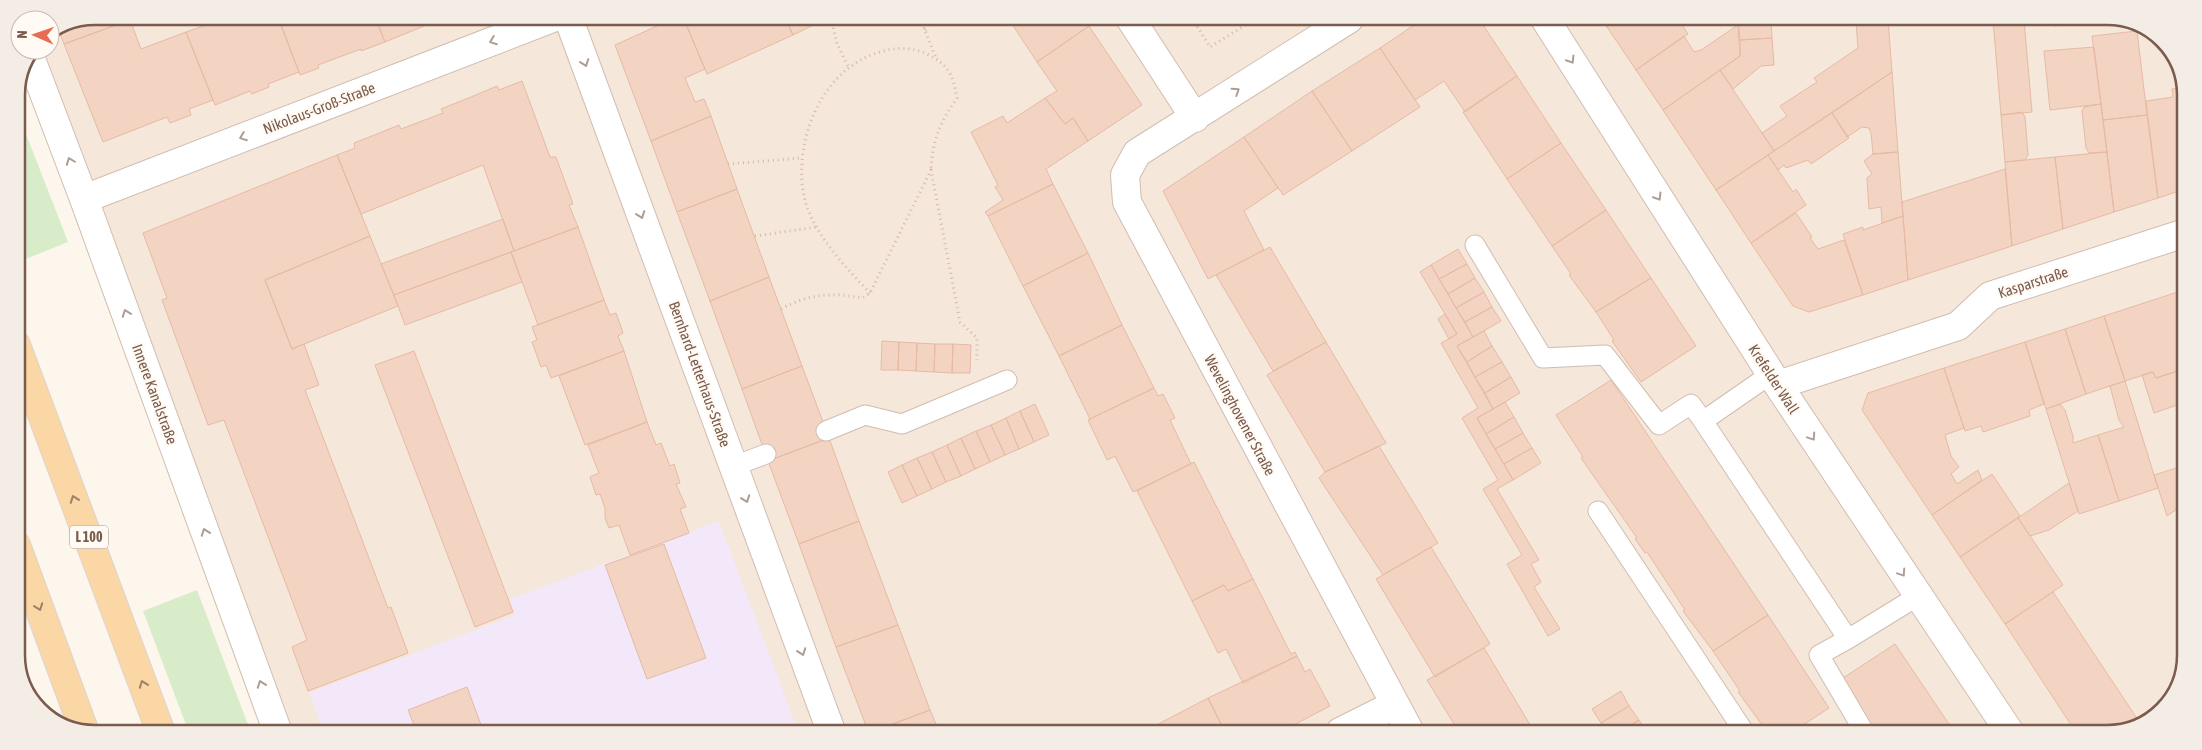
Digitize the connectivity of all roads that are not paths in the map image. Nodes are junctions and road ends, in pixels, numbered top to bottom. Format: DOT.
graph roads {
  1 [pos="534,25"];
  2 [pos="571,25"];
  3 [pos="1134,25"];
  4 [pos="1340,25"];
  5 [pos="1549,25"];
  6 [pos="33,63"];
  7 [pos="1194,118"];
  8 [pos="84,198"];
  9 [pos="2177,236"];
  10 [pos="1475,245"];
  11 [pos="25,369"];
  12 [pos="1006,380"];
  13 [pos="1774,380"];
  14 [pos="1703,421"];
  15 [pos="826,432"];
  16 [pos="766,454"];
  17 [pos="734,466"];
  18 [pos="1598,511"];
  19 [pos="25,569"];
  20 [pos="1918,596"];
  21 [pos="1848,639"];
  22 [pos="1394,705"];
  23 [pos="82,724"];
  24 [pos="158,725"];
  25 [pos="276,725"];
  26 [pos="829,725"];
  27 [pos="1354,725"];
  28 [pos="1406,725"];
  29 [pos="1740,725"];
  30 [pos="1860,725"];
  31 [pos="2005,725"];
  1 -- 8 [label="street, Nikolaus-Groß-Straße, one-way"];
  2 -- 17 [label="street, Bernhard-Letterhaus-Straße, one-way"];
  3 -- 7 [label="street"];
  7 -- 4 [label="street, Wevelinghovener Straße, one-way"];
  5 -- 13 [label="street, Krefelder Wall, one-way"];
  8 -- 6 [label="street, Innere Kanalstraße, one-way"];
  7 -- 22 [label="street, Wevelinghovener Straße"];
  25 -- 8 [label="street, Innere Kanalstraße, one-way"];
  9 -- 13 [label="street, Kasparstraße"];
  10 -- 14 [label="lane"];
  24 -- 11 [label="main road, L 100, one-way"];
  12 -- 15 [label="lane"];
  13 -- 14 [label="lane"];
  13 -- 20 [label="street, Krefelder Wall, one-way"];
  14 -- 21 [label="lane"];
  16 -- 17 [label="lane"];
  17 -- 26 [label="street, Bernhard-Letterhaus-Straße, one-way"];
  18 -- 29 [label="lane"];
  19 -- 23 [label="main road, one-way"];
  20 -- 21 [label="lane"];
  20 -- 31 [label="street, Krefelder Wall"];
  21 -- 30 [label="lane"];
  22 -- 27 [label="street"];
  22 -- 28 [label="street, Wevelinghovener Straße"];
}
